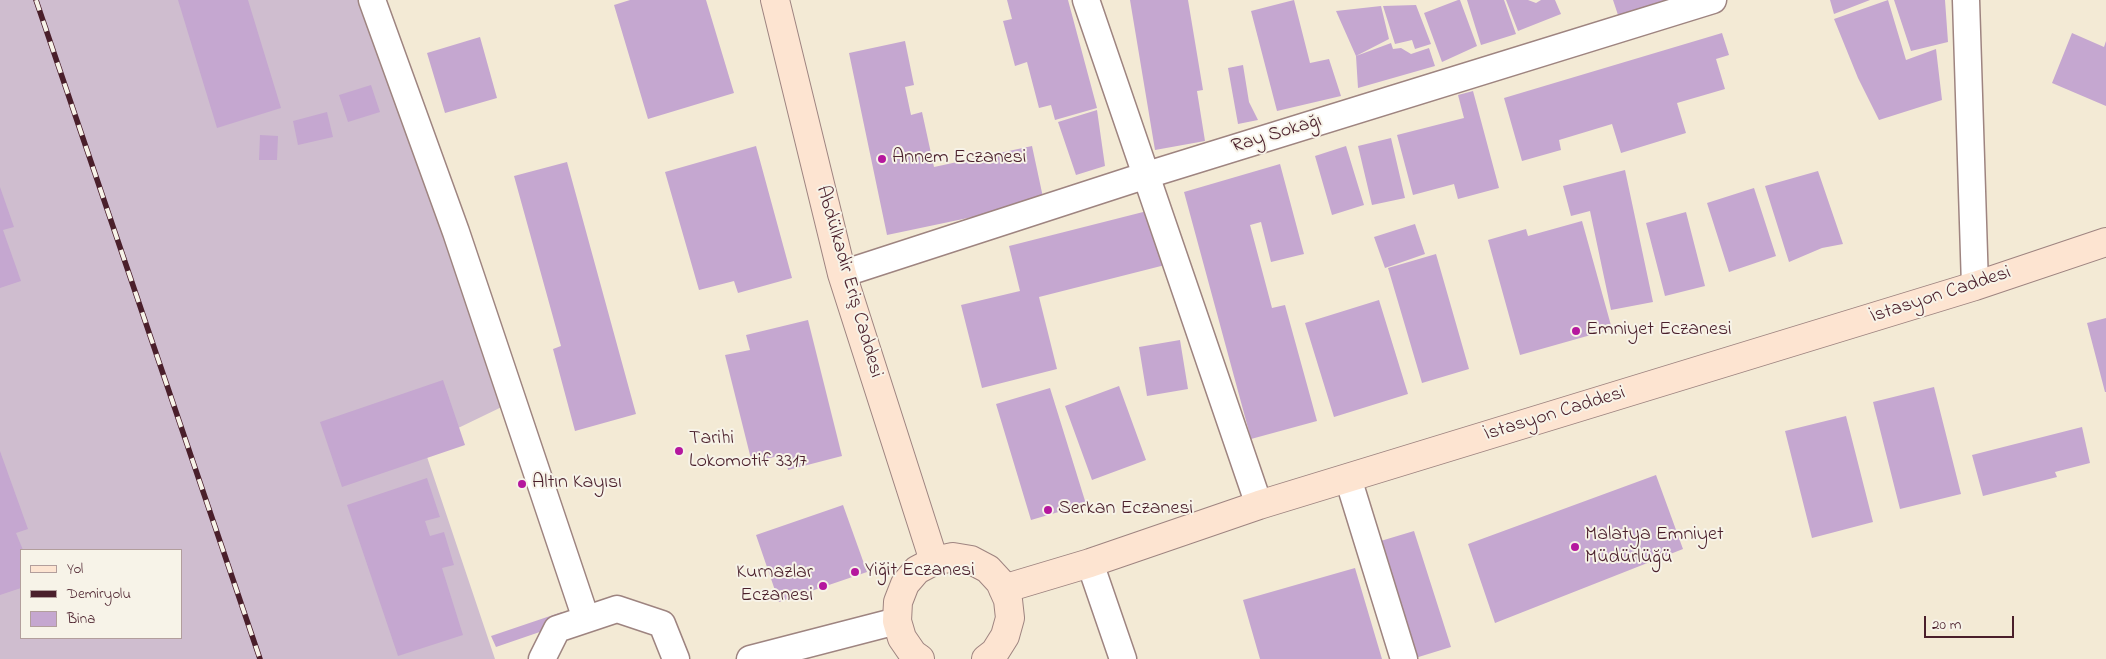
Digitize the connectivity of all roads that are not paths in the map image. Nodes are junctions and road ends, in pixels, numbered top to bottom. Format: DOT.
graph roads {
  1 [pos="372,0"];
  2 [pos="775,0"];
  3 [pos="1086,0"];
  4 [pos="1713,0"];
  5 [pos="1966,0"];
  6 [pos="1147,175"];
  7 [pos="2106,242"];
  8 [pos="842,274"];
  9 [pos="1975,286"];
  10 [pos="1348,478"];
  11 [pos="1259,506"];
  12 [pos="934,561"];
  13 [pos="1090,562"];
  14 [pos="1003,589"];
  15 [pos="586,619"];
  16 [pos="897,621"];
  17 [pos="542,659"];
  18 [pos="676,659"];
  19 [pos="750,659"];
  20 [pos="920,659"];
  21 [pos="986,659"];
  22 [pos="1123,659"];
  23 [pos="1404,659"];
  1 -- 15 [label="street"];
  2 -- 8 [label="main road, Abdülkadir Eriş Caddesi"];
  3 -- 6 [label="street"];
  4 -- 6 [label="street, Ray Sokağı"];
  5 -- 9 [label="street"];
  6 -- 8 [label="street, Ray Sokağı"];
  6 -- 11 [label="street"];
  7 -- 9 [label="main road, İstasyon Caddesi"];
  8 -- 12 [label="main road, Abdülkadir Eriş Caddesi"];
  9 -- 10 [label="main road, İstasyon Caddesi"];
  10 -- 11 [label="main road, İstasyon Caddesi"];
  10 -- 23 [label="street"];
  11 -- 13 [label="main road, İstasyon Caddesi"];
  12 -- 14 [label="main road"];
  12 -- 16 [label="main road"];
  13 -- 14 [label="main road, İstasyon Caddesi"];
  13 -- 22 [label="street"];
  14 -- 21 [label="main road"];
  15 -- 17 [label="street"];
  15 -- 18 [label="street"];
  16 -- 19 [label="street"];
  16 -- 20 [label="main road"];
}
